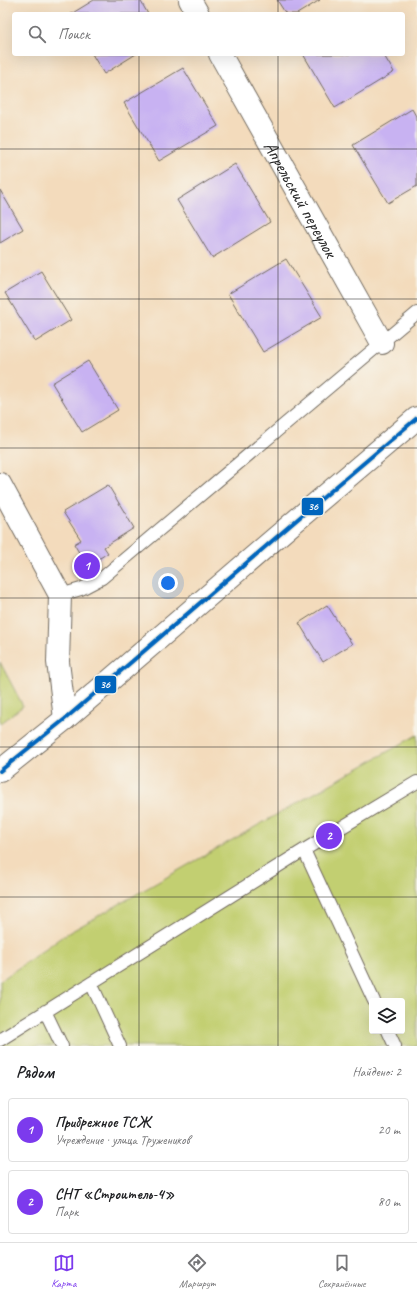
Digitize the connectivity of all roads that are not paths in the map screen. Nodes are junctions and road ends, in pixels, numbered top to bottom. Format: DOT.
graph roads {
  1 [pos="190,0"];
  2 [pos="197,12"];
  3 [pos="221,56"];
  4 [pos="417,313"];
  5 [pos="382,343"];
  6 [pos="417,418"];
  7 [pos="0,484"];
  8 [pos="60,595"];
  9 [pos="65,719"];
  10 [pos="0,771"];
  11 [pos="417,782"];
  12 [pos="304,850"];
  13 [pos="91,982"];
  14 [pos="373,998"];
  15 [pos="45,1011"];
  16 [pos="389,1034"];
  17 [pos="0,1040"];
  18 [pos="62,1046"];
  19 [pos="120,1046"];
  20 [pos="395,1046"];
  1 -- 2 [label="street"];
  3 -- 5 [label="street, Апрельский переулок"];
  4 -- 5 [label="lane"];
  5 -- 8 [label="lane"];
  6 -- 9 [label="street"];
  7 -- 8 [label="street"];
  8 -- 9 [label="street"];
  9 -- 10 [label="street"];
  11 -- 12 [label="lane"];
  12 -- 13 [label="lane"];
  12 -- 14 [label="lane"];
  13 -- 15 [label="lane"];
  13 -- 19 [label="lane"];
  15 -- 17 [label="lane"];
  15 -- 18 [label="lane"];
  16 -- 20 [label="lane"];
}
